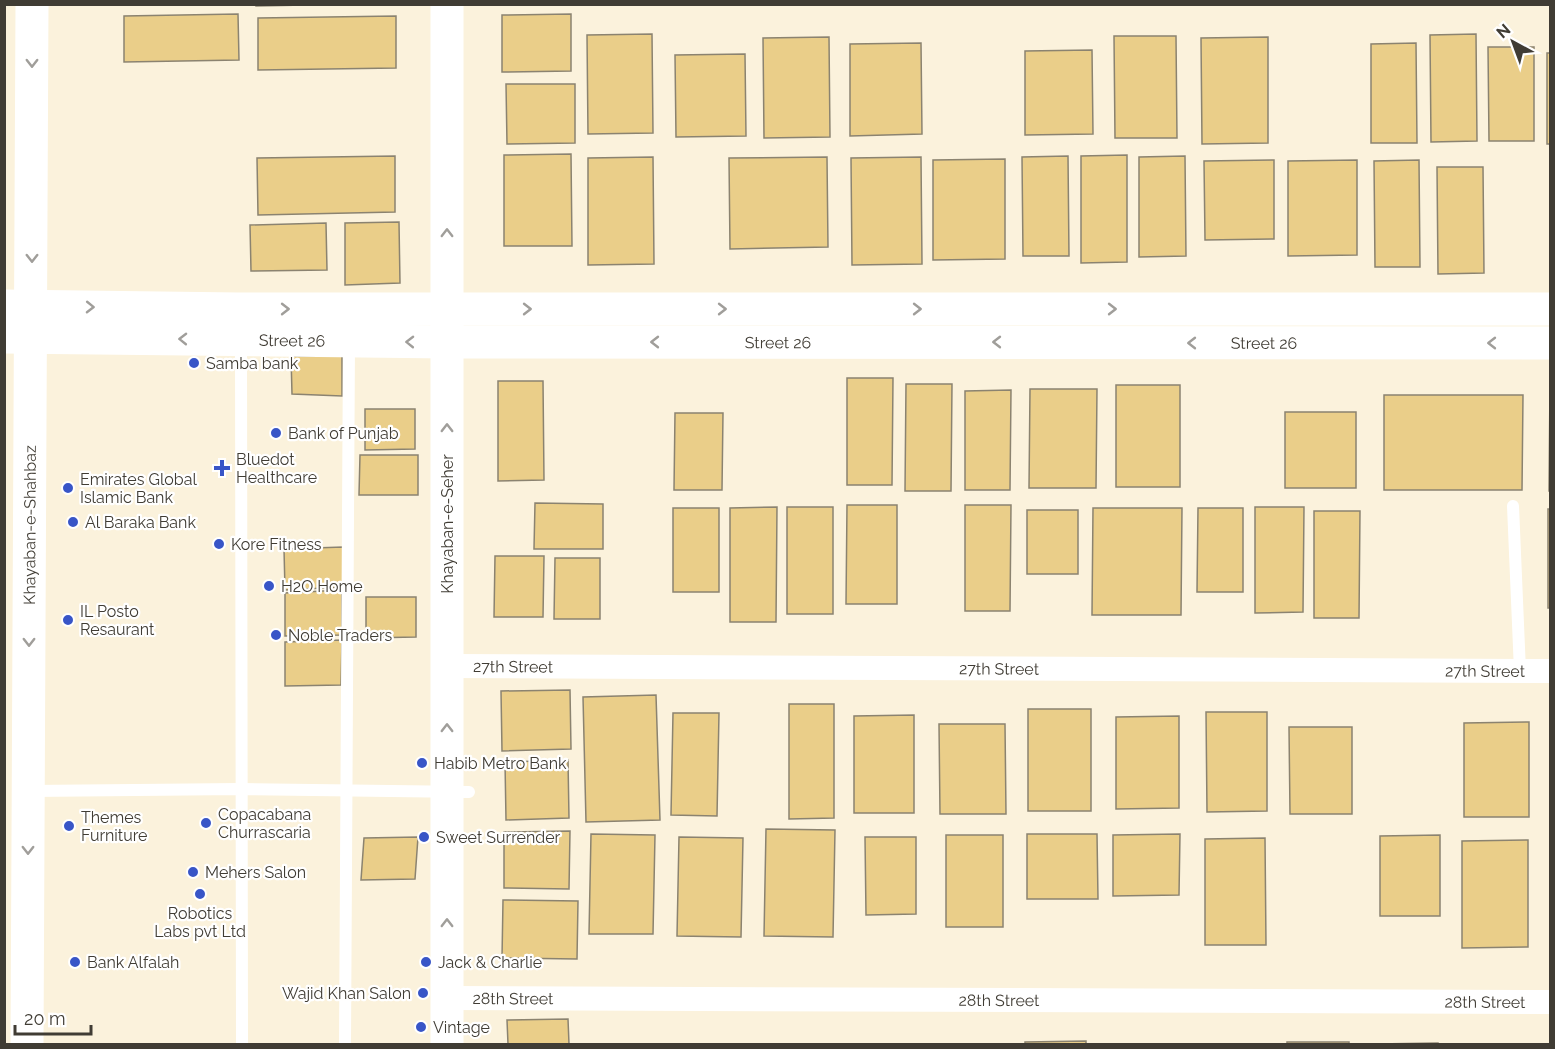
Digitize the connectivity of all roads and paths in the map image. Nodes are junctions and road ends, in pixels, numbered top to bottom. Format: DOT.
graph roads {
  1 [pos="32,4"];
  2 [pos="447,4"];
  3 [pos="468,4"];
  4 [pos="457,309"];
  5 [pos="1551,309"];
  6 [pos="18,321"];
  7 [pos="240,324"];
  8 [pos="349,341"];
  9 [pos="458,342"];
  10 [pos="1551,343"];
  11 [pos="1514,506"];
  12 [pos="458,667"];
  13 [pos="1520,671"];
  14 [pos="1551,671"];
  15 [pos="242,789"];
  16 [pos="28,791"];
  17 [pos="346,791"];
  18 [pos="458,792"];
  19 [pos="458,998"];
  20 [pos="1551,1002"];
  21 [pos="27,1044"];
  22 [pos="242,1044"];
  23 [pos="345,1044"];
  24 [pos="447,1044"];
  25 [pos="470,1044"];
  1 -- 6 [label="main road, Khayaban-e-Shahbaz, one-way"];
  4 -- 2 [label="main road, Khayaban-e-Seher, one-way"];
  3 -- 4 [label="main road, Khayaban-e-Seher"];
  4 -- 5 [label="main road, Street 26, one-way"];
  7 -- 4 [label="main road, Street 26, one-way"];
  4 -- 9 [label="main road, Khayaban-e-Seher"];
  6 -- 7 [label="main road, Street 26"];
  6 -- 16 [label="main road, Khayaban-e-Shahbaz, one-way"];
  7 -- 8 [label="main road, Street 26"];
  7 -- 15 [label="lane"];
  9 -- 8 [label="main road, Street 26, one-way"];
  8 -- 17 [label="lane"];
  10 -- 9 [label="main road, Street 26, one-way"];
  9 -- 12 [label="main road, Khayaban-e-Seher"];
  11 -- 13 [label="lane"];
  12 -- 13 [label="street, 27th Street"];
  12 -- 18 [label="main road, Khayaban-e-Seher"];
  13 -- 14 [label="street, 27th Street"];
  15 -- 16 [label="lane"];
  15 -- 17 [label="lane"];
  15 -- 22 [label="lane"];
  16 -- 21 [label="main road, Khayaban-e-Shahbaz, one-way"];
  17 -- 18 [label="lane"];
  17 -- 23 [label="lane"];
  18 -- 19 [label="main road, Khayaban-e-Seher"];
  19 -- 20 [label="street, 28th Street"];
  19 -- 24 [label="main road, Khayaban-e-Seher"];
  19 -- 25 [label="main road, Khayaban-e-Seher"];
}
